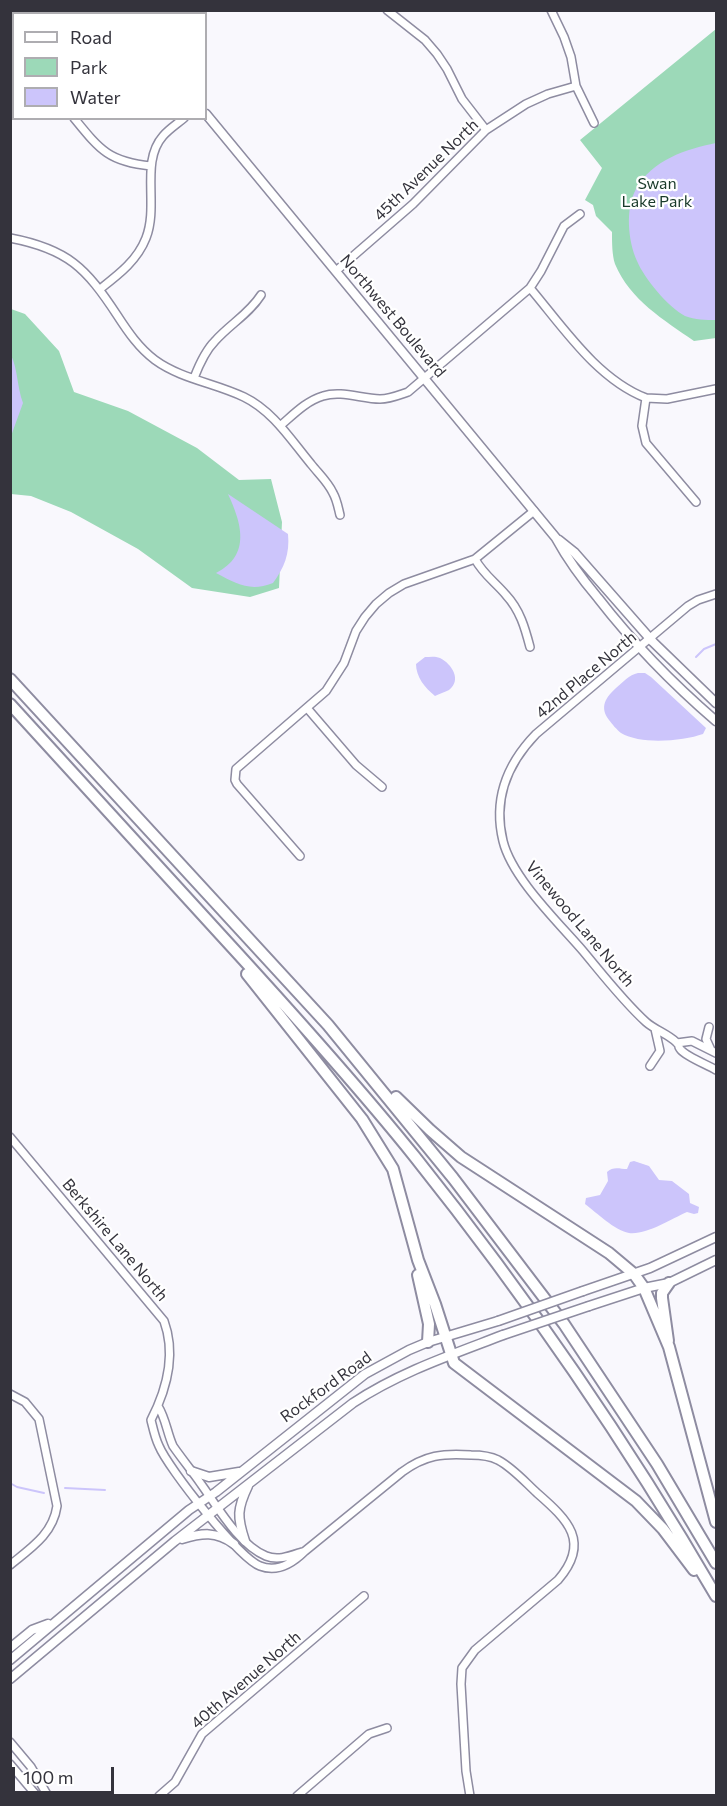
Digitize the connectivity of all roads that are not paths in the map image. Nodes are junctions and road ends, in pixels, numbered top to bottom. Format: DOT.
graph roads {
  1 [pos="387,10"];
  2 [pos="551,10"];
  3 [pos="576,86"];
  4 [pos="207,115"];
  5 [pos="76,120"];
  6 [pos="182,120"];
  7 [pos="594,123"];
  8 [pos="486,130"];
  9 [pos="151,166"];
  10 [pos="580,214"];
  11 [pos="10,238"];
  12 [pos="336,271"];
  13 [pos="530,288"];
  14 [pos="100,290"];
  15 [pos="261,295"];
  16 [pos="194,378"];
  17 [pos="425,378"];
  18 [pos="717,389"];
  19 [pos="646,398"];
  20 [pos="280,426"];
  21 [pos="696,502"];
  22 [pos="534,511"];
  23 [pos="340,515"];
  24 [pos="556,538"];
  25 [pos="475,558"];
  26 [pos="717,594"];
  27 [pos="650,639"];
  28 [pos="530,647"];
  29 [pos="639,647"];
  30 [pos="10,679"];
  31 [pos="717,703"];
  32 [pos="10,704"];
  33 [pos="307,708"];
  34 [pos="717,722"];
  35 [pos="382,787"];
  36 [pos="500,801"];
  37 [pos="300,856"];
  38 [pos="236,952"];
  39 [pos="709,1027"];
  40 [pos="655,1029"];
  41 [pos="677,1043"];
  42 [pos="345,1046"];
  43 [pos="715,1052"];
  44 [pos="650,1066"];
  45 [pos="717,1070"];
  46 [pos="10,1137"];
  47 [pos="717,1237"];
  48 [pos="418,1260"];
  49 [pos="717,1260"];
  50 [pos="634,1274"];
  51 [pos="669,1283"];
  52 [pos="644,1288"];
  53 [pos="445,1338"];
  54 [pos="428,1342"];
  55 [pos="669,1347"];
  56 [pos="450,1354"];
  57 [pos="10,1394"];
  58 [pos="158,1406"];
  59 [pos="191,1471"];
  60 [pos="240,1472"];
  61 [pos="249,1483"];
  62 [pos="209,1497"];
  63 [pos="199,1503"];
  64 [pos="218,1508"];
  65 [pos="209,1515"];
  66 [pos="717,1522"];
  67 [pos="175,1541"];
  68 [pos="245,1541"];
  69 [pos="234,1544"];
  70 [pos="305,1551"];
  71 [pos="717,1563"];
  72 [pos="10,1565"];
  73 [pos="364,1596"];
  74 [pos="717,1598"];
  75 [pos="54,1622"];
  76 [pos="10,1648"];
  77 [pos="10,1660"];
  78 [pos="10,1680"];
  79 [pos="387,1728"];
  80 [pos="10,1743"];
  81 [pos="10,1764"];
  82 [pos="37,1796"];
  83 [pos="48,1796"];
  84 [pos="159,1796"];
  85 [pos="297,1796"];
  86 [pos="470,1796"];
  1 -- 8 [label="street"];
  2 -- 3 [label="street"];
  3 -- 7 [label="street"];
  3 -- 8 [label="street, 45th Avenue North"];
  4 -- 12 [label="main road, Northwest Boulevard"];
  5 -- 9 [label="street"];
  6 -- 9 [label="street"];
  8 -- 12 [label="street, 45th Avenue North"];
  9 -- 14 [label="street"];
  10 -- 13 [label="street"];
  11 -- 14 [label="street"];
  12 -- 17 [label="main road, Northwest Boulevard"];
  13 -- 17 [label="street"];
  13 -- 19 [label="street"];
  14 -- 16 [label="street"];
  15 -- 16 [label="street"];
  16 -- 20 [label="street"];
  17 -- 20 [label="street"];
  17 -- 22 [label="main road, Northwest Boulevard"];
  18 -- 19 [label="street"];
  19 -- 21 [label="street"];
  20 -- 23 [label="street"];
  22 -- 24 [label="main road, Northwest Boulevard"];
  22 -- 25 [label="street"];
  24 -- 27 [label="main road, Northwest Boulevard"];
  24 -- 29 [label="main road, Northwest Boulevard"];
  25 -- 28 [label="street"];
  25 -- 33 [label="street"];
  26 -- 27 [label="street, 42nd Place North"];
  27 -- 29 [label="street, 42nd Place North"];
  27 -- 31 [label="main road, Northwest Boulevard"];
  29 -- 34 [label="main road, Northwest Boulevard"];
  29 -- 36 [label="street, 42nd Place North"];
  30 -- 42 [label="highway"];
  32 -- 38 [label="highway"];
  33 -- 35 [label="street"];
  33 -- 37 [label="street"];
  36 -- 40 [label="street, Vinewood Lane North"];
  38 -- 48 [label="highway"];
  38 -- 74 [label="highway"];
  39 -- 43 [label="street"];
  40 -- 41 [label="street, Vinewood Lane North"];
  40 -- 44 [label="street"];
  41 -- 43 [label="street, Vinewood Lane North"];
  41 -- 45 [label="street, Vinewood Lane North"];
  42 -- 50 [label="highway"];
  42 -- 71 [label="highway"];
  46 -- 58 [label="street, Berkshire Lane North"];
  47 -- 50 [label="main road, Rockford Road"];
  48 -- 53 [label="highway"];
  48 -- 54 [label="highway"];
  49 -- 51 [label="main road, Rockford Road"];
  50 -- 52 [label="highway"];
  50 -- 53 [label="main road, Rockford Road, bridge"];
  51 -- 52 [label="main road, Rockford Road"];
  51 -- 55 [label="highway"];
  52 -- 55 [label="highway"];
  52 -- 56 [label="main road, Rockford Road, bridge"];
  53 -- 54 [label="main road, Rockford Road"];
  53 -- 56 [label="highway"];
  54 -- 60 [label="main road, Rockford Road"];
  55 -- 66 [label="highway"];
  56 -- 61 [label="main road, Rockford Road"];
  56 -- 74 [label="highway"];
  57 -- 72 [label="street"];
  58 -- 59 [label="street"];
  58 -- 63 [label="street, Berkshire Lane North"];
  59 -- 60 [label="main road"];
  59 -- 62 [label="street"];
  60 -- 62 [label="main road, Rockford Road"];
  61 -- 64 [label="main road, Rockford Road"];
  61 -- 68 [label="main road"];
  62 -- 63 [label="main road, Rockford Road"];
  62 -- 64 [label="street"];
  63 -- 65 [label="street, Berkshire Lane North"];
  63 -- 75 [label="main road, Rockford Road"];
  64 -- 65 [label="main road, Rockford Road"];
  64 -- 68 [label="street"];
  65 -- 67 [label="main road, Rockford Road"];
  65 -- 69 [label="street, Berkshire Lane North"];
  67 -- 69 [label="main road"];
  67 -- 78 [label="main road, Rockford Road"];
  68 -- 70 [label="street"];
  69 -- 70 [label="street, Berkshire Lane North"];
  70 -- 86 [label="street, Berkshire Lane North"];
  73 -- 84 [label="street, 40th Avenue North"];
  75 -- 76 [label="main road"];
  75 -- 77 [label="main road, Rockford Road"];
  79 -- 85 [label="street"];
  80 -- 83 [label="street"];
  81 -- 82 [label="street"];
}
